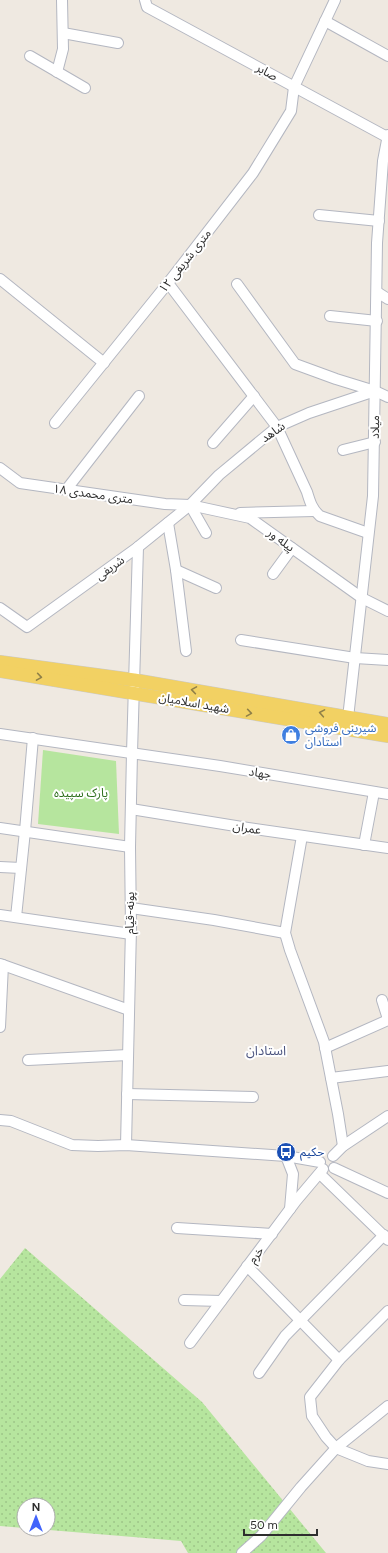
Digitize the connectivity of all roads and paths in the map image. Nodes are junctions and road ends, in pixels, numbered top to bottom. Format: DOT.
graph roads {
  1 [pos="62,0"];
  2 [pos="336,0"];
  3 [pos="146,3"];
  4 [pos="325,21"];
  5 [pos="63,33"];
  6 [pos="118,43"];
  7 [pos="30,56"];
  8 [pos="388,56"];
  9 [pos="57,72"];
  10 [pos="294,87"];
  11 [pos="85,88"];
  12 [pos="388,136"];
  13 [pos="384,209"];
  14 [pos="319,216"];
  15 [pos="379,221"];
  16 [pos="0,279"];
  17 [pos="168,283"];
  18 [pos="237,284"];
  19 [pos="377,292"];
  20 [pos="388,299"];
  21 [pos="330,316"];
  22 [pos="377,321"];
  23 [pos="104,363"];
  24 [pos="376,391"];
  25 [pos="139,396"];
  26 [pos="254,396"];
  27 [pos="388,397"];
  28 [pos="55,423"];
  29 [pos="278,427"];
  30 [pos="375,442"];
  31 [pos="213,443"];
  32 [pos="343,450"];
  33 [pos="0,468"];
  34 [pos="66,490"];
  35 [pos="190,505"];
  36 [pos="314,511"];
  37 [pos="227,513"];
  38 [pos="168,523"];
  39 [pos="206,533"];
  40 [pos="368,533"];
  41 [pos="138,547"];
  42 [pos="292,548"];
  43 [pos="176,570"];
  44 [pos="273,574"];
  45 [pos="216,588"];
  46 [pos="362,598"];
  47 [pos="0,608"];
  48 [pos="388,611"];
  49 [pos="241,640"];
  50 [pos="186,651"];
  51 [pos="355,658"];
  52 [pos="388,660"];
  53 [pos="0,662"];
  54 [pos="0,671"];
  55 [pos="134,686"];
  56 [pos="348,718"];
  57 [pos="388,724"];
  58 [pos="0,734"];
  59 [pos="388,736"];
  60 [pos="33,738"];
  61 [pos="132,753"];
  62 [pos="374,792"];
  63 [pos="388,794"];
  64 [pos="131,809"];
  65 [pos="0,828"];
  66 [pos="26,831"];
  67 [pos="302,836"];
  68 [pos="364,845"];
  69 [pos="130,847"];
  70 [pos="388,848"];
  71 [pos="0,868"];
  72 [pos="22,868"];
  73 [pos="131,908"];
  74 [pos="0,915"];
  75 [pos="16,917"];
  76 [pos="285,932"];
  77 [pos="131,934"];
  78 [pos="1,965"];
  79 [pos="382,1000"];
  80 [pos="129,1010"];
  81 [pos="388,1019"];
  82 [pos="0,1027"];
  83 [pos="326,1048"];
  84 [pos="128,1055"];
  85 [pos="28,1060"];
  86 [pos="388,1071"];
  87 [pos="331,1078"];
  88 [pos="127,1094"];
  89 [pos="253,1097"];
  90 [pos="388,1116"];
  91 [pos="0,1120"];
  92 [pos="126,1145"];
  93 [pos="342,1146"];
  94 [pos="286,1156"];
  95 [pos="333,1156"];
  96 [pos="321,1168"];
  97 [pos="334,1168"];
  98 [pos="388,1193"];
  99 [pos="290,1210"];
  100 [pos="177,1228"];
  101 [pos="272,1234"];
  102 [pos="386,1238"];
  103 [pos="247,1266"];
  104 [pos="184,1300"];
  105 [pos="221,1301"];
  106 [pos="388,1312"];
  107 [pos="301,1321"];
  108 [pos="190,1343"];
  109 [pos="339,1360"];
  110 [pos="259,1373"];
  111 [pos="388,1406"];
  112 [pos="336,1448"];
  113 [pos="388,1464"];
  114 [pos="242,1553"];
  1 -- 5 [label="street"];
  2 -- 4 [label="street, ۱۲ متری شریفی"];
  3 -- 10 [label="street, صابر"];
  4 -- 8 [label="street"];
  4 -- 10 [label="street, ۱۲ متری شریفی"];
  5 -- 6 [label="street"];
  5 -- 9 [label="street"];
  7 -- 9 [label="street"];
  9 -- 11 [label="street"];
  10 -- 12 [label="street, صابر"];
  10 -- 17 [label="street, ۱۲ متری شریفی"];
  12 -- 13 [label="street, میلاد"];
  13 -- 15 [label="street, میلاد"];
  14 -- 15 [label="street"];
  15 -- 19 [label="street, میلاد"];
  16 -- 23 [label="street"];
  17 -- 23 [label="street, ۱۲ متری شریفی"];
  17 -- 26 [label="street"];
  18 -- 24 [label="street"];
  19 -- 20 [label="street"];
  19 -- 22 [label="street, میلاد"];
  21 -- 22 [label="street"];
  22 -- 24 [label="street, میلاد"];
  23 -- 28 [label="street, ۱۲ متری شریفی"];
  24 -- 27 [label="street"];
  24 -- 29 [label="street, شاهد"];
  24 -- 30 [label="street, میلاد"];
  25 -- 34 [label="street"];
  26 -- 29 [label="street"];
  26 -- 31 [label="street"];
  29 -- 35 [label="street, شاهد"];
  29 -- 36 [label="street"];
  30 -- 32 [label="street"];
  30 -- 40 [label="street, میلاد"];
  33 -- 34 [label="street, ۱۸ متری محمدی"];
  34 -- 35 [label="street, ۱۸ متری محمدی"];
  35 -- 37 [label="street, پیله ور"];
  35 -- 38 [label="street, شریفی"];
  35 -- 39 [label="street"];
  36 -- 37 [label="street"];
  36 -- 40 [label="street"];
  37 -- 42 [label="street, پیله ور"];
  38 -- 41 [label="street, شریفی"];
  38 -- 43 [label="street"];
  40 -- 46 [label="street, میلاد"];
  41 -- 47 [label="street, شریفی"];
  41 -- 55 [label="street, پونه-قیام"];
  42 -- 44 [label="street"];
  42 -- 46 [label="street, پیله ور"];
  43 -- 45 [label="street"];
  43 -- 50 [label="street"];
  46 -- 48 [label="street, پیله ور"];
  46 -- 51 [label="street, میلاد"];
  49 -- 51 [label="street"];
  51 -- 52 [label="street"];
  51 -- 56 [label="street, میلاد"];
  53 -- 55 [label="main road, شهید اسلامیان"];
  54 -- 55 [label="main road, شهید اسلامیان, one-way"];
  56 -- 55 [label="main road, شهید اسلامیان, one-way"];
  55 -- 59 [label="main road, شهید اسلامیان, one-way"];
  55 -- 61 [label="street, پونه-قیام"];
  56 -- 57 [label="main road, شهید اسلامیان"];
  58 -- 60 [label="street, جهاد"];
  60 -- 61 [label="street, جهاد"];
  60 -- 66 [label="street"];
  61 -- 62 [label="street, جهاد"];
  61 -- 64 [label="street, پونه-قیام"];
  62 -- 63 [label="street, جهاد"];
  62 -- 68 [label="street"];
  64 -- 67 [label="street, عمران"];
  64 -- 69 [label="street, پونه-قیام"];
  65 -- 66 [label="street"];
  66 -- 69 [label="street"];
  66 -- 72 [label="street"];
  67 -- 68 [label="street, عمران"];
  67 -- 76 [label="street"];
  68 -- 70 [label="street, عمران"];
  69 -- 73 [label="street, پونه-قیام"];
  71 -- 72 [label="street"];
  72 -- 75 [label="street"];
  73 -- 76 [label="street"];
  73 -- 77 [label="street, پونه-قیام"];
  74 -- 75 [label="street"];
  75 -- 77 [label="street"];
  76 -- 83 [label="street"];
  77 -- 80 [label="street, پونه-قیام"];
  78 -- 80 [label="street"];
  78 -- 82 [label="street"];
  79 -- 81 [label="street"];
  80 -- 84 [label="street, پونه-قیام"];
  81 -- 83 [label="street"];
  83 -- 87 [label="street"];
  84 -- 85 [label="street"];
  84 -- 88 [label="street, پونه-قیام"];
  86 -- 87 [label="street"];
  87 -- 93 [label="street"];
  88 -- 89 [label="street"];
  88 -- 92 [label="street, پونه-قیام"];
  90 -- 93 [label="street"];
  91 -- 92 [label="street"];
  92 -- 94 [label="street"];
  93 -- 95 [label="street"];
  94 -- 96 [label="street"];
  94 -- 99 [label="street"];
  95 -- 96 [label="street"];
  95 -- 97 [label="street"];
  96 -- 97 [label="street"];
  96 -- 99 [label="street, خرم"];
  96 -- 102 [label="street"];
  97 -- 98 [label="street"];
  99 -- 101 [label="street, خرم"];
  100 -- 101 [label="street"];
  101 -- 103 [label="street, خرم"];
  102 -- 107 [label="street"];
  103 -- 105 [label="street, خرم"];
  103 -- 107 [label="street"];
  104 -- 105 [label="street"];
  105 -- 108 [label="street, خرم"];
  106 -- 109 [label="street"];
  107 -- 109 [label="street"];
  107 -- 110 [label="street"];
  109 -- 112 [label="street"];
  111 -- 112 [label="street"];
  112 -- 113 [label="street"];
  112 -- 114 [label="street"];
}
